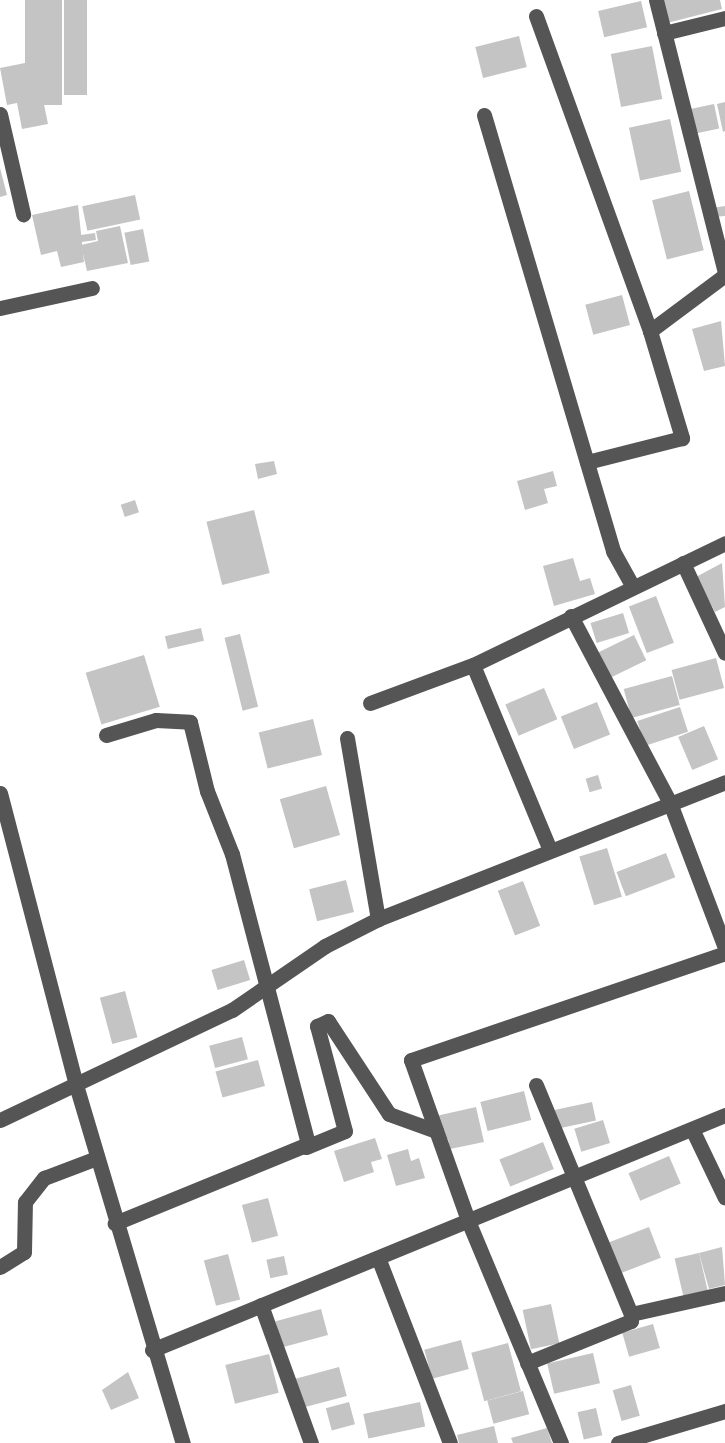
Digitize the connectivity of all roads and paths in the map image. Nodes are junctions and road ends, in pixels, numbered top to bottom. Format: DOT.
graph roads {
  1 [pos="656,0"];
  2 [pos="536,16"];
  3 [pos="725,18"];
  4 [pos="664,33"];
  5 [pos="0,114"];
  6 [pos="484,115"];
  7 [pos="23,214"];
  8 [pos="720,234"];
  9 [pos="725,273"];
  10 [pos="92,288"];
  11 [pos="0,308"];
  12 [pos="650,331"];
  13 [pos="587,462"];
  14 [pos="725,543"];
  15 [pos="683,563"];
  16 [pos="633,587"];
  17 [pos="570,616"];
  18 [pos="725,652"];
  19 [pos="473,665"];
  20 [pos="370,703"];
  21 [pos="106,735"];
  22 [pos="347,738"];
  23 [pos="725,782"];
  24 [pos="0,793"];
  25 [pos="670,803"];
  26 [pos="550,850"];
  27 [pos="378,919"];
  28 [pos="725,948"];
  29 [pos="725,954"];
  30 [pos="268,985"];
  31 [pos="76,1085"];
  32 [pos="536,1085"];
  33 [pos="725,1115"];
  34 [pos="0,1120"];
  35 [pos="692,1129"];
  36 [pos="436,1131"];
  37 [pos="306,1147"];
  38 [pos="97,1158"];
  39 [pos="572,1179"];
  40 [pos="725,1198"];
  41 [pos="116,1223"];
  42 [pos="469,1223"];
  43 [pos="379,1260"];
  44 [pos="0,1267"];
  45 [pos="725,1293"];
  46 [pos="261,1305"];
  47 [pos="631,1314"];
  48 [pos="152,1350"];
  49 [pos="527,1363"];
  50 [pos="725,1411"];
  51 [pos="183,1443"];
  52 [pos="311,1443"];
  53 [pos="450,1443"];
  54 [pos="561,1443"];
  55 [pos="618,1443"];
  1 -- 4 [label="street"];
  2 -- 12 [label="street"];
  3 -- 4 [label="street"];
  4 -- 8 [label="street"];
  5 -- 7 [label="street"];
  6 -- 13 [label="street"];
  8 -- 9 [label="street"];
  9 -- 12 [label="street"];
  10 -- 11 [label="street"];
  12 -- 13 [label="street"];
  13 -- 16 [label="street"];
  14 -- 15 [label="street"];
  15 -- 16 [label="street"];
  15 -- 18 [label="street"];
  16 -- 17 [label="street"];
  17 -- 19 [label="street"];
  17 -- 25 [label="street"];
  19 -- 20 [label="street"];
  19 -- 26 [label="street"];
  21 -- 30 [label="street"];
  22 -- 27 [label="street"];
  23 -- 25 [label="street"];
  24 -- 31 [label="street"];
  25 -- 26 [label="street"];
  25 -- 28 [label="street"];
  26 -- 27 [label="street"];
  27 -- 30 [label="street"];
  29 -- 36 [label="street"];
  30 -- 31 [label="street"];
  30 -- 37 [label="street"];
  31 -- 34 [label="street"];
  31 -- 38 [label="street"];
  32 -- 39 [label="street"];
  33 -- 35 [label="street"];
  35 -- 39 [label="street"];
  35 -- 40 [label="street"];
  36 -- 37 [label="street"];
  36 -- 42 [label="street"];
  37 -- 41 [label="street"];
  38 -- 41 [label="street"];
  38 -- 44 [label="street"];
  39 -- 42 [label="street"];
  39 -- 47 [label="street"];
  41 -- 48 [label="street"];
  42 -- 43 [label="street"];
  42 -- 49 [label="street"];
  43 -- 46 [label="street"];
  43 -- 53 [label="street"];
  45 -- 47 [label="street"];
  46 -- 48 [label="street"];
  46 -- 52 [label="street"];
  47 -- 49 [label="street"];
  48 -- 51 [label="street"];
  49 -- 54 [label="street"];
  50 -- 55 [label="street"];
}
